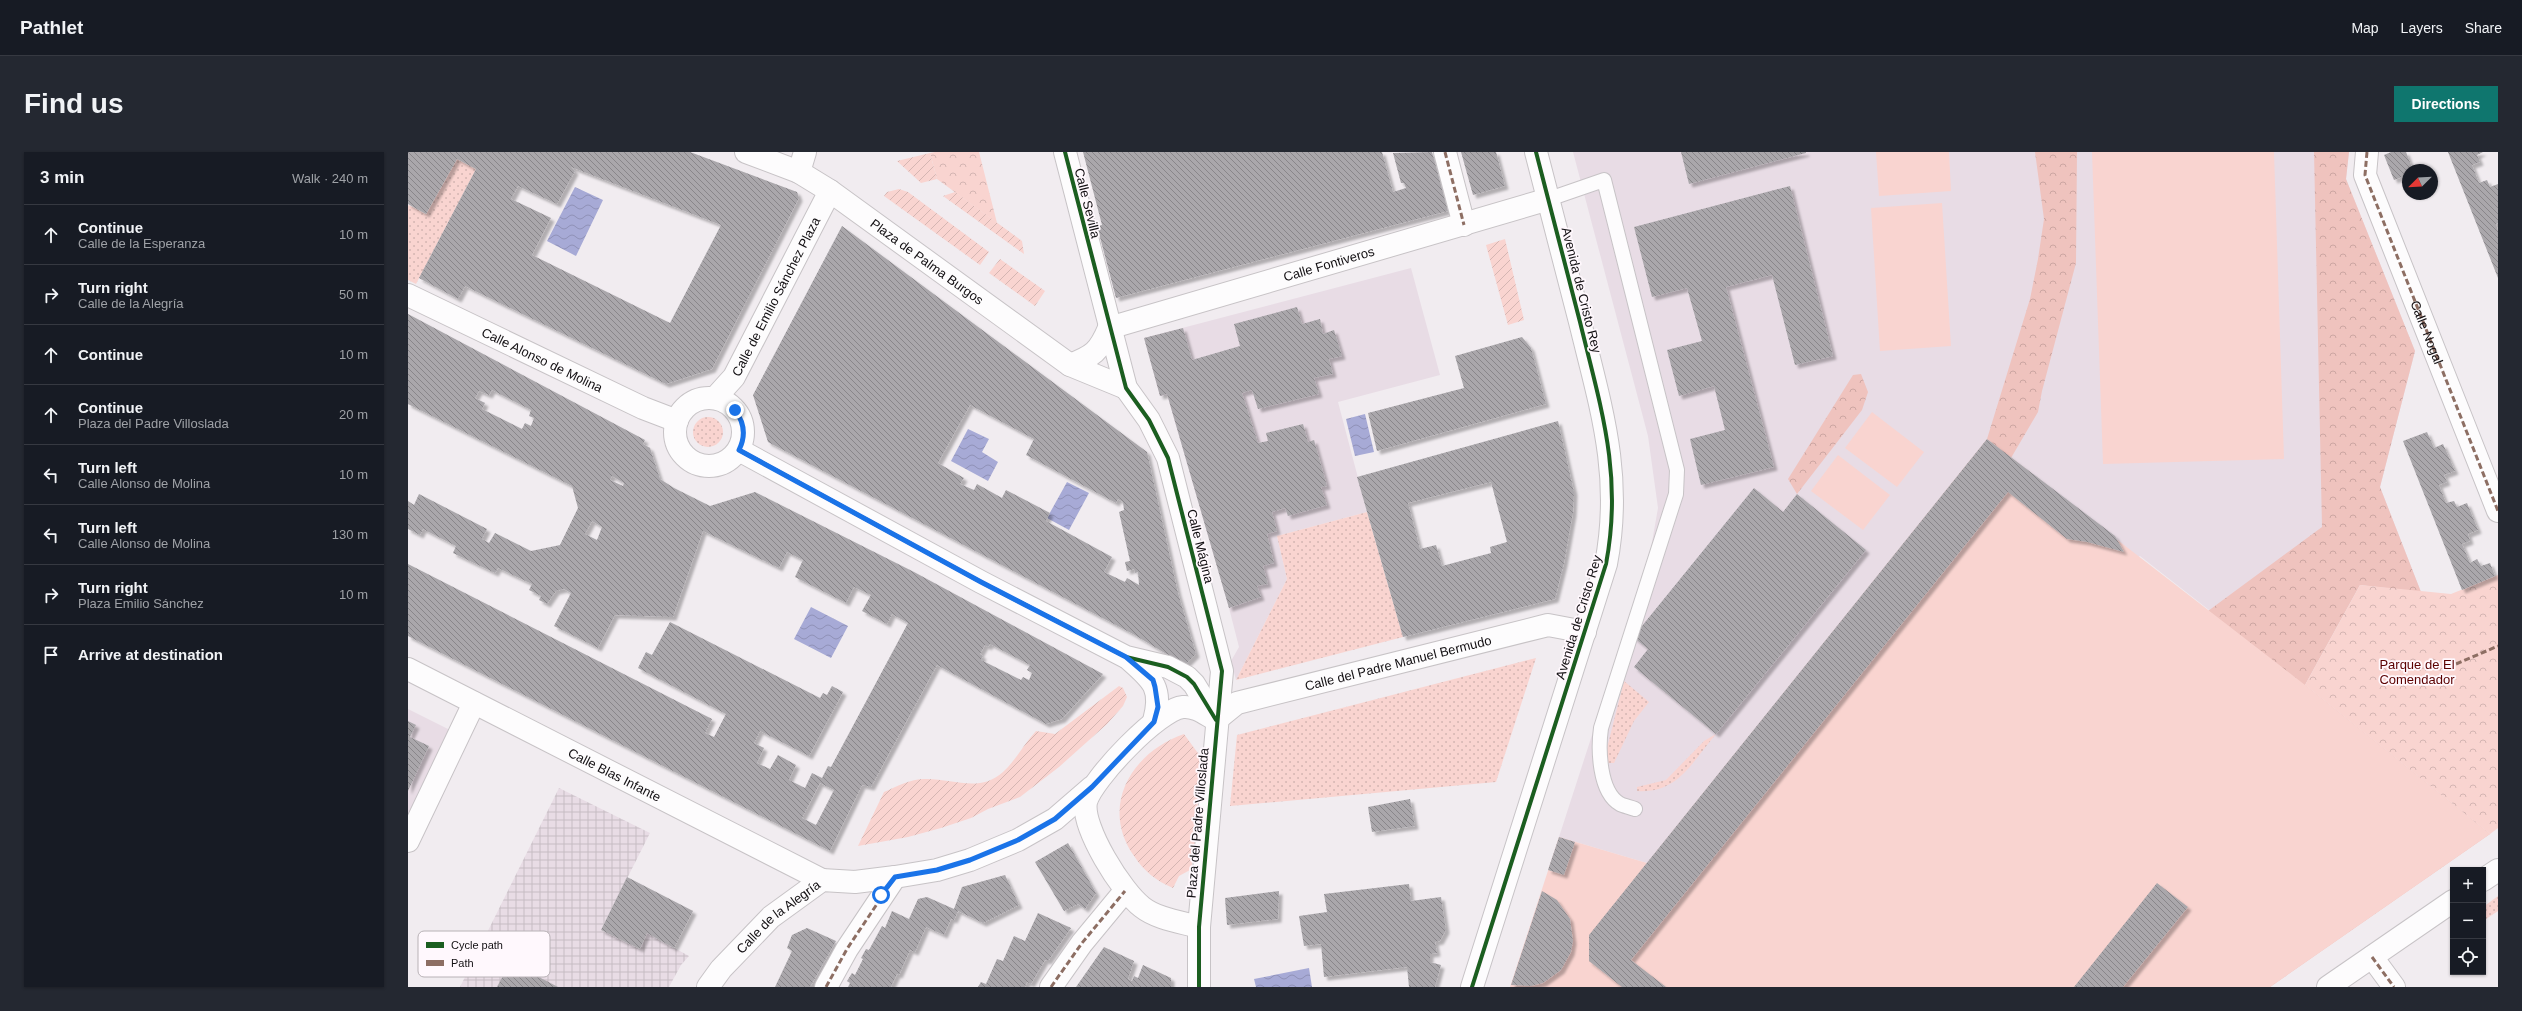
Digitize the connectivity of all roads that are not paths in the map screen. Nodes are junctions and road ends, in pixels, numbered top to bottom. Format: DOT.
graph roads {
  1 [pos="746,152"];
  2 [pos="1065,152"];
  3 [pos="1445,152"];
  4 [pos="1536,152"];
  5 [pos="2367,152"];
  6 [pos="802,162"];
  7 [pos="830,191"];
  8 [pos="1548,199"];
  9 [pos="1464,224"];
  10 [pos="408,295"];
  11 [pos="1109,328"];
  12 [pos="1070,365"];
  13 [pos="1126,388"];
  14 [pos="715,398"];
  15 [pos="677,421"];
  16 [pos="739,450"];
  17 [pos="2498,511"];
  18 [pos="1585,632"];
  19 [pos="1126,657"];
  20 [pos="408,669"];
  21 [pos="474,703"];
  22 [pos="1216,720"];
  23 [pos="1154,722"];
  24 [pos="1092,787"];
  25 [pos="1635,809"];
  26 [pos="1055,819"];
  27 [pos="1090,825"];
  28 [pos="408,841"];
  29 [pos="2498,870"];
  30 [pos="895,877"];
  31 [pos="2486,878"];
  32 [pos="822,880"];
  33 [pos="1125,891"];
  34 [pos="2450,903"];
  35 [pos="1199,927"];
  36 [pos="2372,957"];
  37 [pos="708,987"];
  38 [pos="826,987"];
  39 [pos="1051,987"];
  40 [pos="1199,987"];
  41 [pos="1472,987"];
  42 [pos="2328,987"];
  43 [pos="2394,987"];
  1 -- 6 [label="street, Plaza de Palma Burgos"];
  2 -- 11 [label="street, Calle Sevilla"];
  3 -- 9 [label="street"];
  4 -- 8 [label="street, Avenida de Cristo Rey"];
  5 -- 17 [label="street, Calle Nogal"];
  6 -- 7 [label="street, Plaza de Palma Burgos"];
  7 -- 12 [label="street, Plaza de Palma Burgos"];
  7 -- 14 [label="street, Calle de Emilio Sánchez Plaza"];
  8 -- 9 [label="street, Calle Fontiveros"];
  8 -- 18 [label="street, Avenida de Cristo Rey"];
  8 -- 25 [label="lane"];
  9 -- 11 [label="street, Calle Fontiveros"];
  10 -- 15 [label="street, Calle Alonso de Molina"];
  11 -- 12 [label="street"];
  11 -- 13 [label="street"];
  12 -- 13 [label="street, Plaza de Palma Burgos"];
  13 -- 22 [label="street, Calle Mágina"];
  14 -- 15 [label="street"];
  14 -- 16 [label="street"];
  15 -- 16 [label="street"];
  16 -- 19 [label="street"];
  18 -- 22 [label="street, Calle del Padre Manuel Bermudo"];
  18 -- 41 [label="street, Avenida de Cristo Rey"];
  19 -- 22 [label="street"];
  19 -- 23 [label="street"];
  20 -- 21 [label="street, Calle Blas Infante"];
  21 -- 28 [label="street"];
  21 -- 32 [label="street, Calle Blas Infante"];
  22 -- 23 [label="street"];
  22 -- 35 [label="street, Plaza del Padre Villoslada"];
  23 -- 24 [label="street"];
  24 -- 26 [label="street, Calle de la Alegría"];
  24 -- 27 [label="street"];
  26 -- 27 [label="street"];
  26 -- 30 [label="street, Calle de la Alegría"];
  27 -- 33 [label="street"];
  29 -- 31 [label="street"];
  30 -- 32 [label="street, Calle de la Alegría"];
  30 -- 38 [label="street"];
  32 -- 37 [label="street, Calle de la Alegría"];
  33 -- 35 [label="street"];
  33 -- 39 [label="street"];
  34 -- 36 [label="street"];
  35 -- 40 [label="street, Plaza del Padre Villoslada"];
  36 -- 42 [label="street"];
  36 -- 43 [label="street"];
}
